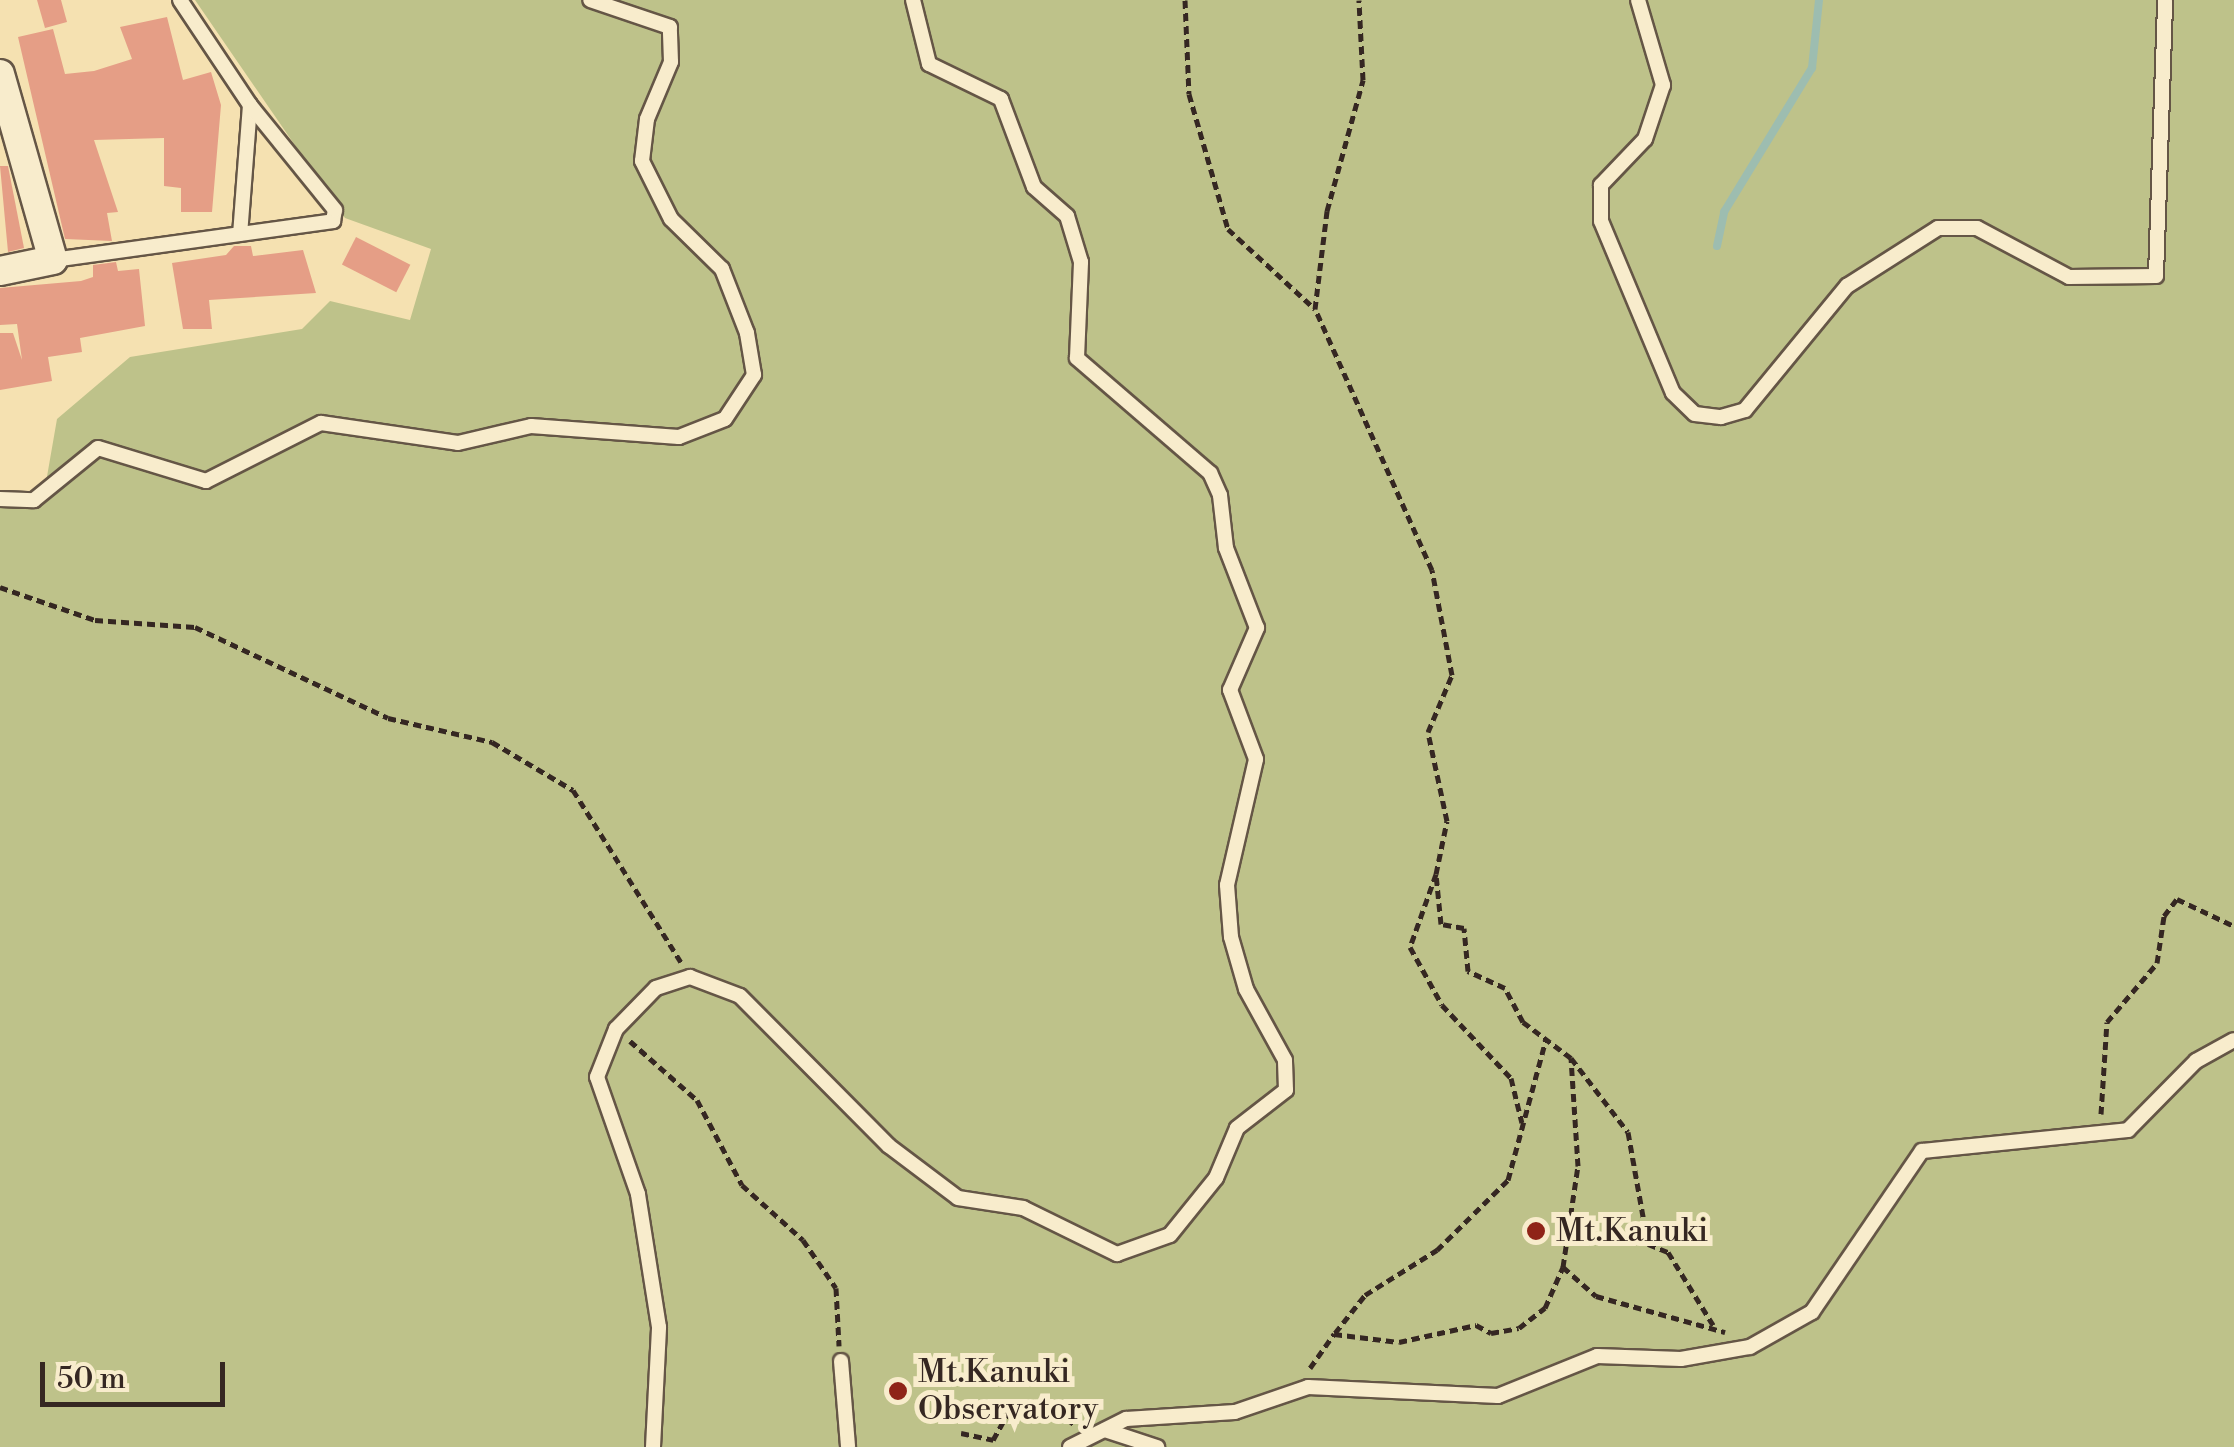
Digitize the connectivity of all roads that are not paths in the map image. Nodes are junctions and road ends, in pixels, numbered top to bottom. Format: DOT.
graph roads {
  1 [pos="180,0"];
  2 [pos="590,0"];
  3 [pos="912,0"];
  4 [pos="1638,0"];
  5 [pos="2166,0"];
  6 [pos="0,74"];
  7 [pos="250,105"];
  8 [pos="240,234"];
  9 [pos="53,260"];
  10 [pos="0,271"];
  11 [pos="0,499"];
  12 [pos="2234,1040"];
  13 [pos="841,1361"];
  14 [pos="1106,1430"];
  15 [pos="1073,1444"];
  16 [pos="653,1447"];
  17 [pos="848,1447"];
  18 [pos="1157,1447"];
  1 -- 7 [label="lane"];
  2 -- 11 [label="lane"];
  3 -- 16 [label="lane"];
  4 -- 5 [label="lane"];
  6 -- 9 [label="street"];
  7 -- 8 [label="lane"];
  7 -- 8 [label="lane"];
  8 -- 9 [label="lane"];
  9 -- 10 [label="street"];
  12 -- 14 [label="lane"];
  13 -- 17 [label="lane"];
  14 -- 15 [label="lane"];
  14 -- 18 [label="lane"];
}
